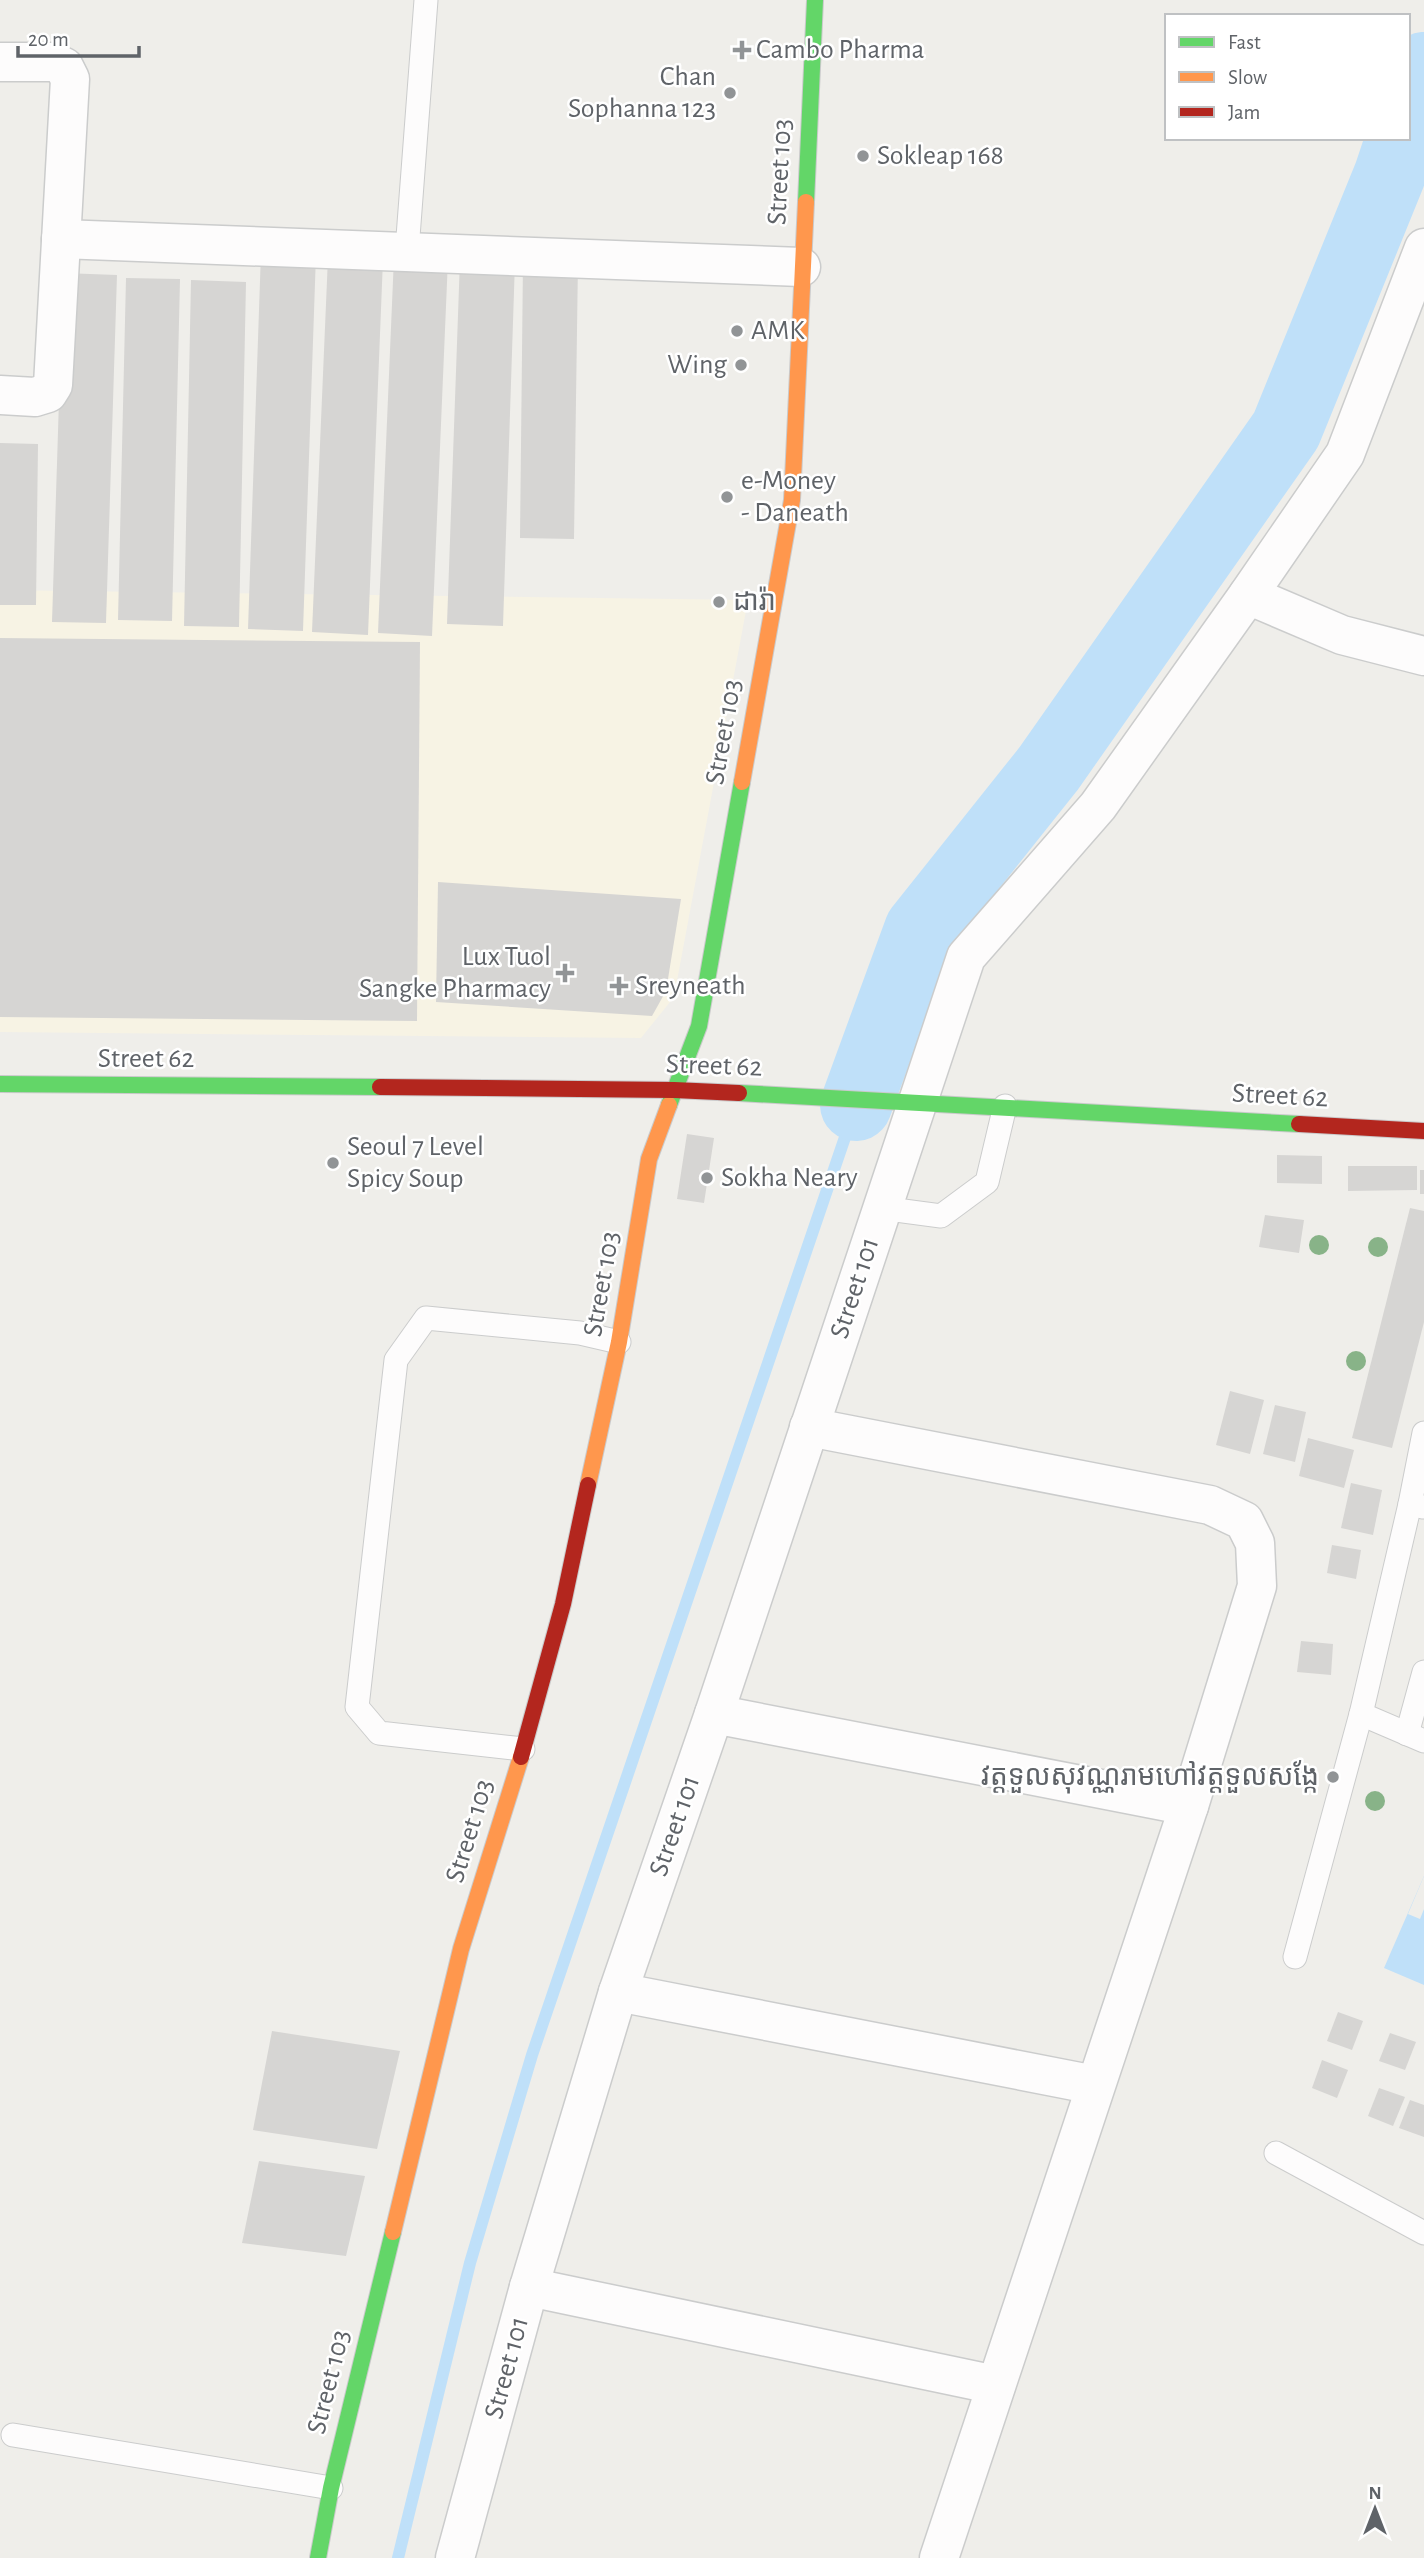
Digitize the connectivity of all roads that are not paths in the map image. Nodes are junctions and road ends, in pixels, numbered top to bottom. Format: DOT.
graph roads {
  1 [pos="426,0"];
  2 [pos="815,0"];
  3 [pos="0,62"];
  4 [pos="61,239"];
  5 [pos="1424,248"];
  6 [pos="407,250"];
  7 [pos="801,267"];
  8 [pos="0,396"];
  9 [pos="1248,595"];
  10 [pos="1424,656"];
  11 [pos="0,1084"];
  12 [pos="674,1090"];
  13 [pos="900,1100"];
  14 [pos="1005,1106"];
  15 [pos="1424,1132"];
  16 [pos="881,1208"];
  17 [pos="619,1342"];
  18 [pos="809,1427"];
  19 [pos="1424,1433"];
  20 [pos="1417,1506"];
  21 [pos="1424,1672"];
  22 [pos="714,1714"];
  23 [pos="1361,1714"];
  24 [pos="1416,1737"];
  25 [pos="523,1749"];
  26 [pos="1189,1806"];
  27 [pos="1295,1957"];
  28 [pos="618,1992"];
  29 [pos="1095,2085"];
  30 [pos="1276,2153"];
  31 [pos="1424,2233"];
  32 [pos="529,2287"];
  33 [pos="996,2385"];
  34 [pos="13,2435"];
  35 [pos="331,2488"];
  36 [pos="318,2558"];
  37 [pos="455,2558"];
  38 [pos="939,2558"];
  1 -- 6 [label="lane"];
  2 -- 7 [label="street, Street 103"];
  3 -- 4 [label="street"];
  4 -- 6 [label="street"];
  4 -- 8 [label="street"];
  5 -- 9 [label="street, Street 101"];
  6 -- 7 [label="street"];
  7 -- 12 [label="street, Street 103"];
  9 -- 10 [label="street"];
  9 -- 13 [label="street, Street 101"];
  11 -- 12 [label="street, Street 62"];
  12 -- 13 [label="street, Street 62"];
  12 -- 17 [label="street, Street 103"];
  13 -- 14 [label="street, Street 62"];
  13 -- 16 [label="street, Street 101"];
  14 -- 15 [label="street, Street 62"];
  14 -- 16 [label="lane"];
  16 -- 18 [label="street, Street 101"];
  17 -- 25 [label="street, Street 103"];
  17 -- 25 [label="lane"];
  18 -- 22 [label="street, Street 101"];
  18 -- 26 [label="street"];
  19 -- 20 [label="lane"];
  20 -- 23 [label="lane"];
  21 -- 24 [label="lane"];
  22 -- 26 [label="street"];
  22 -- 28 [label="street, Street 101"];
  23 -- 24 [label="lane"];
  23 -- 27 [label="lane"];
  25 -- 35 [label="street, Street 103"];
  26 -- 29 [label="street"];
  28 -- 29 [label="street"];
  28 -- 32 [label="street, Street 101"];
  29 -- 33 [label="street"];
  30 -- 31 [label="lane"];
  32 -- 33 [label="street"];
  32 -- 37 [label="street, Street 101"];
  33 -- 38 [label="street"];
  34 -- 35 [label="lane"];
  35 -- 36 [label="street, Street 103"];
}
